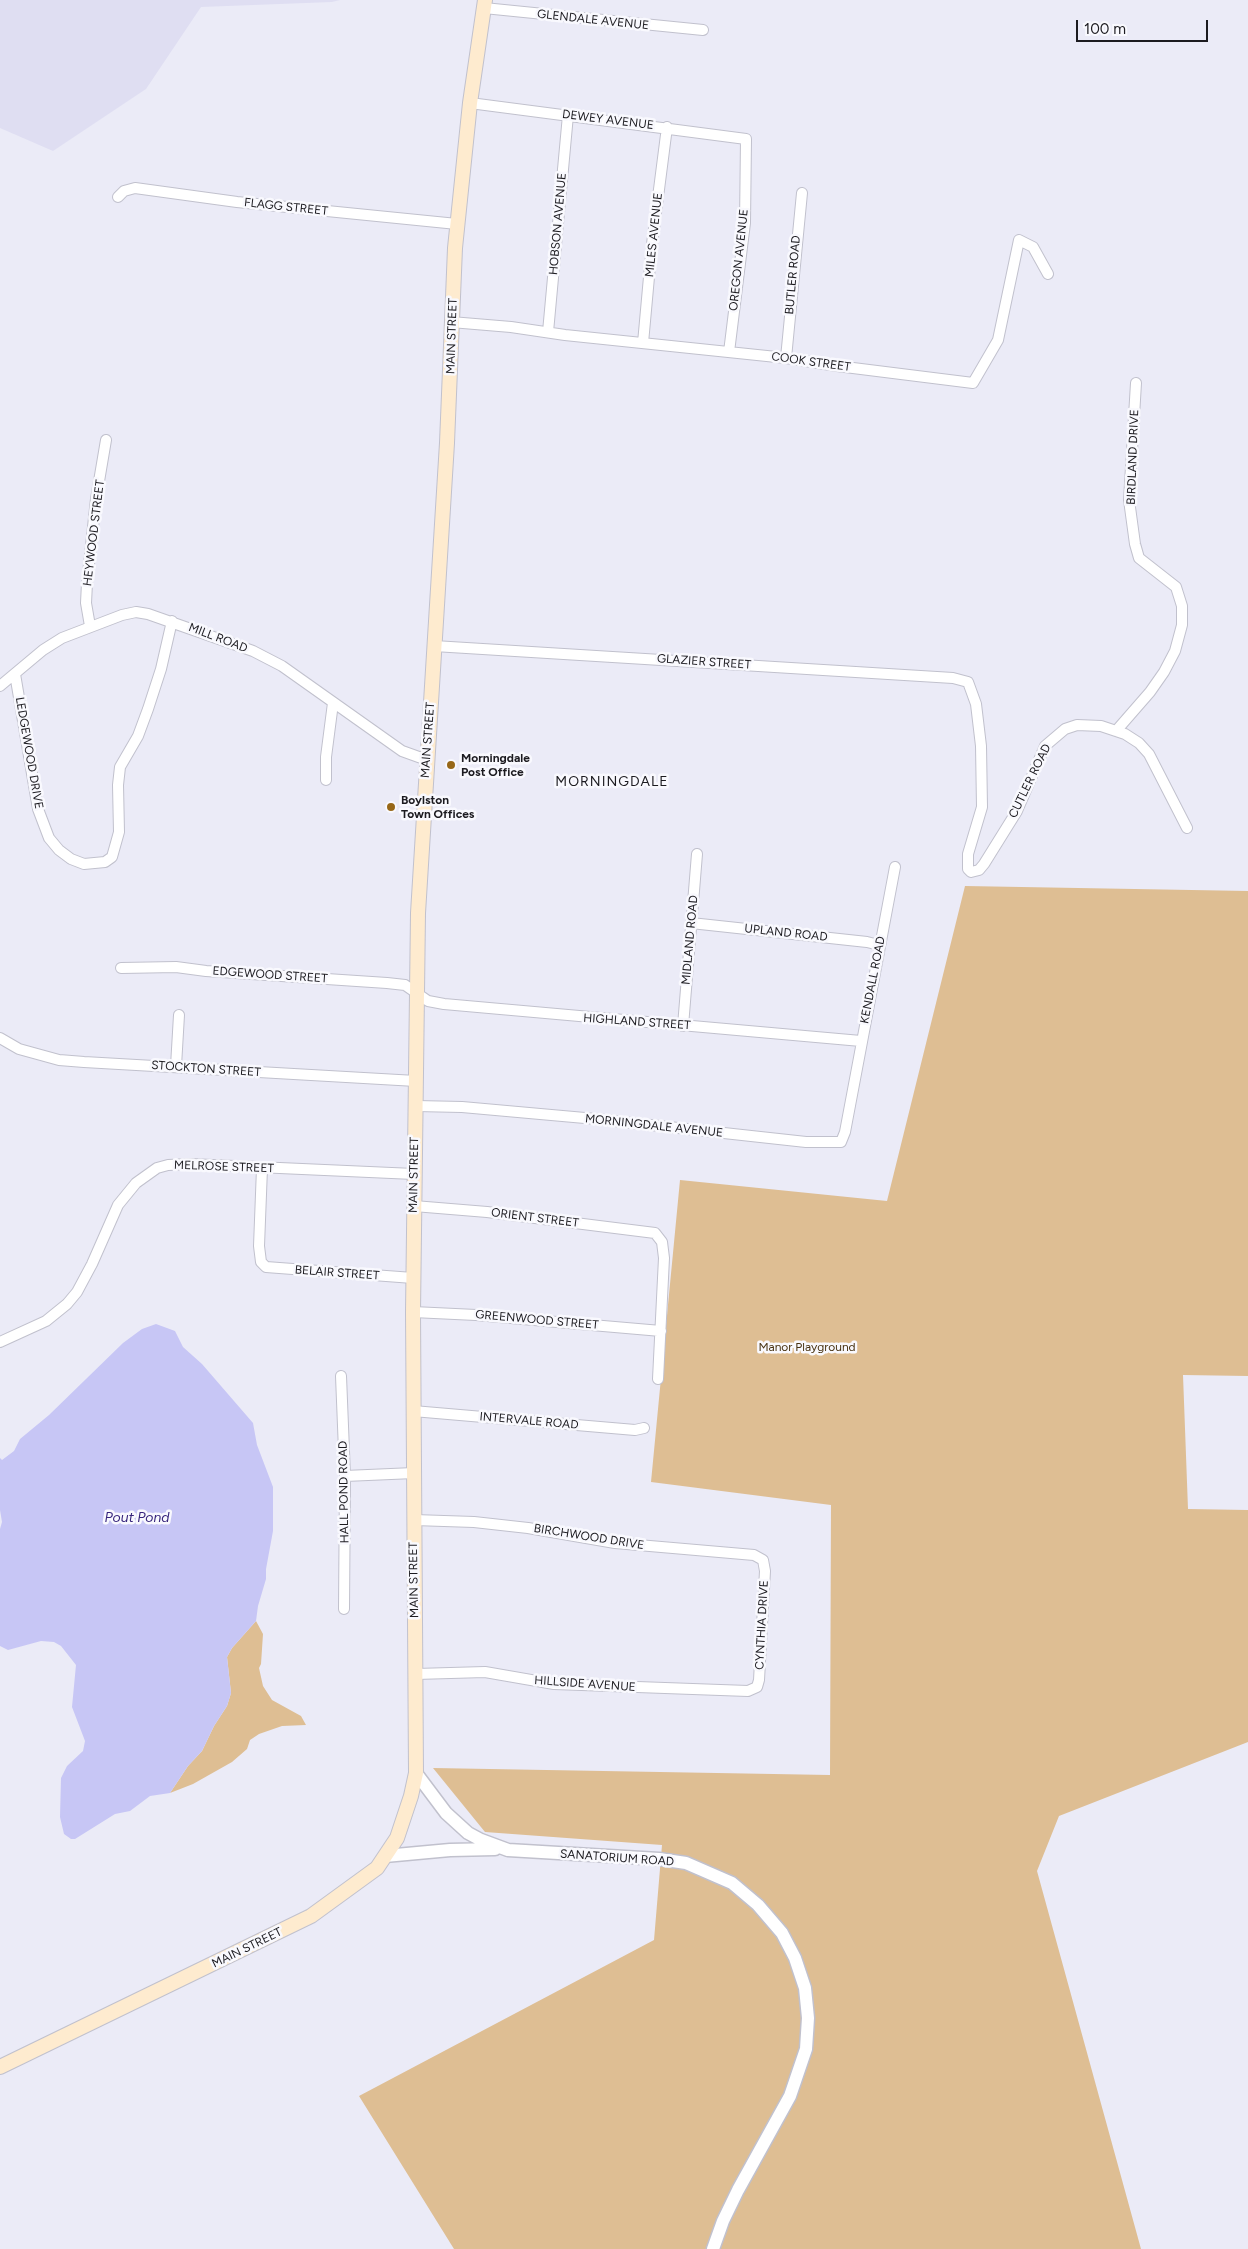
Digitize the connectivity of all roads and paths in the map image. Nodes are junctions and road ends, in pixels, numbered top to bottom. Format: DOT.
graph roads {
  1 [pos="485,4"];
  2 [pos="703,30"];
  3 [pos="470,103"];
  4 [pos="568,115"];
  5 [pos="667,127"];
  6 [pos="746,139"];
  7 [pos="802,193"];
  8 [pos="118,197"];
  9 [pos="457,224"];
  10 [pos="1048,274"];
  11 [pos="452,322"];
  12 [pos="548,332"];
  13 [pos="643,343"];
  14 [pos="729,352"];
  15 [pos="786,358"];
  16 [pos="1136,383"];
  17 [pos="106,440"];
  18 [pos="172,621"];
  19 [pos="90,626"];
  20 [pos="434,646"];
  21 [pos="15,674"];
  22 [pos="0,686"];
  23 [pos="970,687"];
  24 [pos="333,703"];
  25 [pos="1116,731"];
  26 [pos="427,760"];
  27 [pos="326,780"];
  28 [pos="1187,828"];
  29 [pos="697,854"];
  30 [pos="895,867"];
  31 [pos="692,923"];
  32 [pos="879,948"];
  33 [pos="121,968"];
  34 [pos="416,993"];
  35 [pos="179,1015"];
  36 [pos="683,1026"];
  37 [pos="0,1038"];
  38 [pos="861,1041"];
  39 [pos="176,1066"];
  40 [pos="416,1081"];
  41 [pos="852,1093"];
  42 [pos="416,1106"];
  43 [pos="262,1168"];
  44 [pos="414,1174"];
  45 [pos="414,1206"];
  46 [pos="413,1278"];
  47 [pos="413,1312"];
  48 [pos="661,1331"];
  49 [pos="0,1342"];
  50 [pos="341,1376"];
  51 [pos="658,1379"];
  52 [pos="413,1411"];
  53 [pos="644,1428"];
  54 [pos="414,1472"];
  55 [pos="345,1476"];
  56 [pos="414,1520"];
  57 [pos="763,1560"];
  58 [pos="344,1609"];
  59 [pos="416,1674"];
  60 [pos="754,1689"];
  61 [pos="416,1773"];
  62 [pos="508,1850"];
  63 [pos="385,1856"];
  64 [pos="0,2067"];
  65 [pos="713,2249"];
  1 -- 2 [label="street, GLENDALE AVENUE"];
  1 -- 3 [label="main road, MAIN STREET"];
  3 -- 4 [label="street, DEWEY AVENUE"];
  3 -- 9 [label="main road, MAIN STREET"];
  4 -- 5 [label="street, DEWEY AVENUE"];
  4 -- 12 [label="street, HOBSON AVENUE"];
  5 -- 6 [label="street, DEWEY AVENUE"];
  5 -- 13 [label="street, MILES AVENUE"];
  6 -- 14 [label="street, OREGON AVENUE"];
  7 -- 15 [label="street, BUTLER ROAD"];
  8 -- 9 [label="street, FLAGG STREET"];
  9 -- 11 [label="main road, MAIN STREET"];
  10 -- 15 [label="street, COOK STREET"];
  11 -- 12 [label="street, COOK STREET"];
  11 -- 20 [label="main road, MAIN STREET"];
  12 -- 13 [label="street, COOK STREET"];
  13 -- 14 [label="street, COOK STREET"];
  14 -- 15 [label="street, COOK STREET"];
  16 -- 25 [label="street, BIRDLAND DRIVE"];
  17 -- 19 [label="street, HEYWOOD STREET"];
  18 -- 19 [label="street, MILL ROAD"];
  18 -- 21 [label="street, LEDGEWOOD DRIVE"];
  18 -- 24 [label="street, MILL ROAD"];
  19 -- 21 [label="street, MILL ROAD"];
  20 -- 23 [label="street, GLAZIER STREET"];
  20 -- 26 [label="main road, MAIN STREET"];
  21 -- 22 [label="street, MILL ROAD"];
  23 -- 25 [label="street, CUTLER ROAD"];
  24 -- 26 [label="street, MILL ROAD"];
  24 -- 27 [label="street"];
  25 -- 28 [label="street, CUTLER ROAD"];
  26 -- 34 [label="main road, MAIN STREET"];
  29 -- 31 [label="street, MIDLAND ROAD"];
  30 -- 32 [label="street, KENDALL ROAD"];
  31 -- 32 [label="street, UPLAND ROAD"];
  31 -- 36 [label="street, MIDLAND ROAD"];
  32 -- 38 [label="street, KENDALL ROAD"];
  33 -- 34 [label="street, EDGEWOOD STREET"];
  34 -- 36 [label="street, HIGHLAND STREET"];
  34 -- 40 [label="main road, MAIN STREET"];
  35 -- 39 [label="street"];
  36 -- 38 [label="street, HIGHLAND STREET"];
  37 -- 39 [label="street, STOCKTON STREET"];
  38 -- 41 [label="street, KENDALL ROAD"];
  39 -- 40 [label="street, STOCKTON STREET"];
  40 -- 42 [label="main road, MAIN STREET"];
  41 -- 42 [label="street, MORNINGDALE AVENUE"];
  42 -- 44 [label="main road, MAIN STREET"];
  43 -- 44 [label="street, MELROSE STREET"];
  43 -- 46 [label="street, BELAIR STREET"];
  43 -- 49 [label="street, MELROSE STREET"];
  44 -- 45 [label="main road, MAIN STREET"];
  45 -- 46 [label="main road, MAIN STREET"];
  45 -- 48 [label="street, ORIENT STREET"];
  46 -- 47 [label="main road, MAIN STREET"];
  47 -- 48 [label="street, GREENWOOD STREET"];
  47 -- 52 [label="main road, MAIN STREET"];
  48 -- 51 [label="street"];
  50 -- 55 [label="street, HALL POND ROAD"];
  52 -- 53 [label="street, INTERVALE ROAD"];
  52 -- 54 [label="main road, MAIN STREET"];
  54 -- 55 [label="street"];
  54 -- 56 [label="main road, MAIN STREET"];
  55 -- 58 [label="street, HALL POND ROAD"];
  56 -- 57 [label="street, BIRCHWOOD DRIVE"];
  56 -- 59 [label="main road, MAIN STREET"];
  57 -- 60 [label="street, CYNTHIA DRIVE"];
  59 -- 60 [label="street, HILLSIDE AVENUE"];
  59 -- 61 [label="main road, MAIN STREET"];
  61 -- 62 [label="street, SANATORIUM ROAD"];
  61 -- 63 [label="main road, MAIN STREET"];
  62 -- 63 [label="street"];
  62 -- 65 [label="street, SANATORIUM ROAD"];
  63 -- 64 [label="main road, MAIN STREET"];
}
